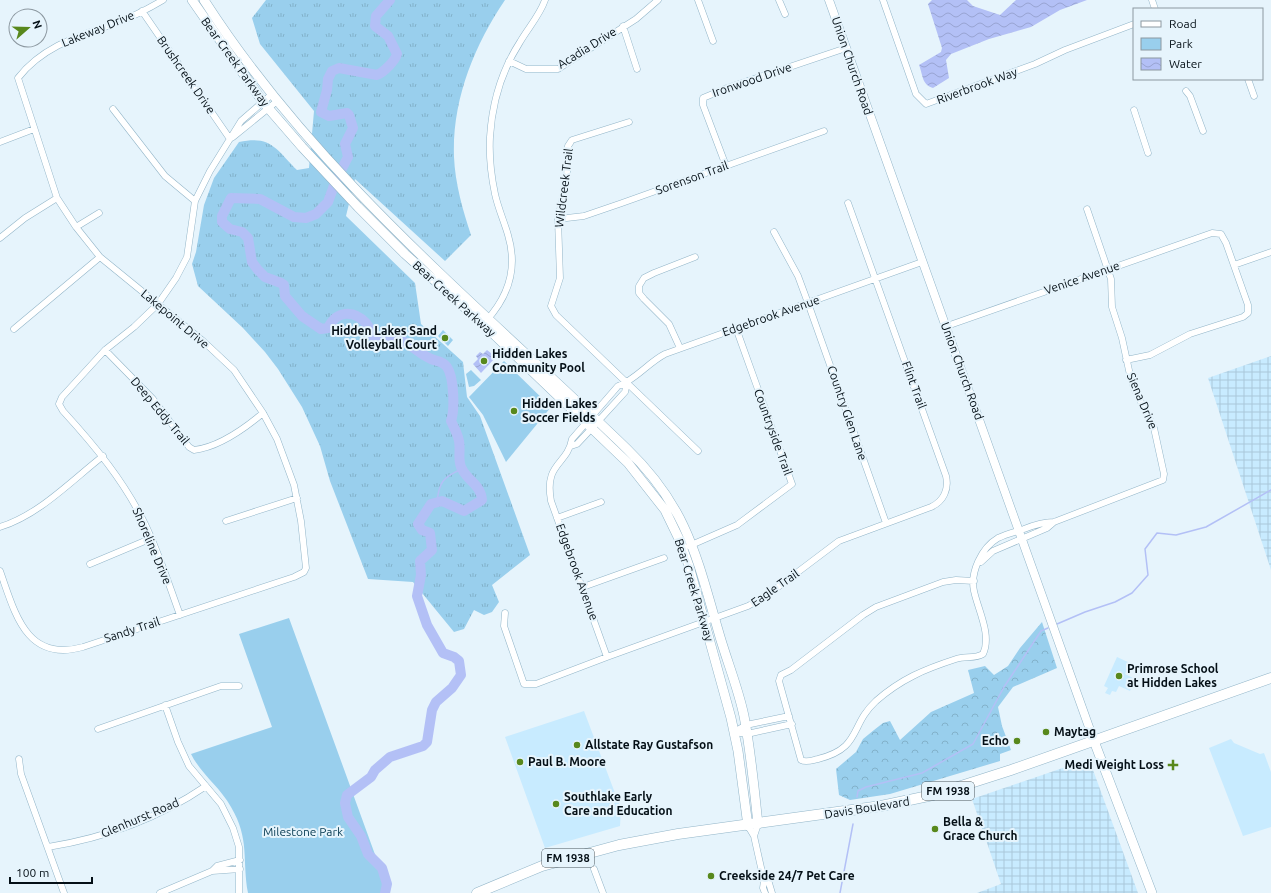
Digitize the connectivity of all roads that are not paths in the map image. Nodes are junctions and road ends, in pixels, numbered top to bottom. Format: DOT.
graph roads {
  1 [pos="163,0"];
  2 [pos="192,0"];
  3 [pos="204,0"];
  4 [pos="545,0"];
  5 [pos="658,0"];
  6 [pos="698,0"];
  7 [pos="779,0"];
  8 [pos="829,0"];
  9 [pos="883,0"];
  10 [pos="142,11"];
  11 [pos="785,14"];
  12 [pos="1133,24"];
  13 [pos="623,26"];
  14 [pos="713,41"];
  15 [pos="846,48"];
  16 [pos="509,61"];
  17 [pos="637,69"];
  18 [pos="18,78"];
  19 [pos="1248,80"];
  20 [pos="1186,91"];
  21 [pos="1254,96"];
  22 [pos="274,98"];
  23 [pos="265,105"];
  24 [pos="113,109"];
  25 [pos="1134,110"];
  26 [pos="629,122"];
  27 [pos="34,129"];
  28 [pos="824,131"];
  29 [pos="1203,131"];
  30 [pos="230,139"];
  31 [pos="0,142"];
  32 [pos="1148,153"];
  33 [pos="726,166"];
  34 [pos="57,198"];
  35 [pos="195,200"];
  36 [pos="848,203"];
  37 [pos="1087,209"];
  38 [pos="99,213"];
  39 [pos="558,219"];
  40 [pos="76,227"];
  41 [pos="774,232"];
  42 [pos="0,238"];
  43 [pos="1271,252"];
  44 [pos="100,256"];
  45 [pos="695,257"];
  46 [pos="922,262"];
  47 [pos="1234,265"];
  48 [pos="1109,269"];
  49 [pos="876,278"];
  50 [pos="808,303"];
  51 [pos="158,304"];
  52 [pos="486,321"];
  53 [pos="946,326"];
  54 [pos="736,328"];
  55 [pos="14,329"];
  56 [pos="680,348"];
  57 [pos="105,350"];
  58 [pos="1126,360"];
  59 [pos="627,383"];
  60 [pos="263,413"];
  61 [pos="592,421"];
  62 [pos="698,451"];
  63 [pos="103,456"];
  64 [pos="946,493"];
  65 [pos="297,498"];
  66 [pos="601,502"];
  67 [pos="557,518"];
  68 [pos="226,521"];
  69 [pos="886,523"];
  70 [pos="0,527"];
  71 [pos="1020,534"];
  72 [pos="152,538"];
  73 [pos="692,544"];
  74 [pos="683,548"];
  75 [pos="664,558"];
  76 [pos="90,564"];
  77 [pos="0,571"];
  78 [pos="304,572"];
  79 [pos="974,574"];
  80 [pos="974,581"];
  81 [pos="583,587"];
  82 [pos="505,613"];
  83 [pos="180,615"];
  84 [pos="714,619"];
  85 [pos="705,623"];
  86 [pos="607,656"];
  87 [pos="1271,678"];
  88 [pos="239,686"];
  89 [pos="165,705"];
  90 [pos="789,716"];
  91 [pos="792,724"];
  92 [pos="98,729"];
  93 [pos="746,730"];
  94 [pos="734,732"];
  95 [pos="1094,741"];
  96 [pos="19,759"];
  97 [pos="206,786"];
  98 [pos="758,824"];
  99 [pos="748,826"];
  100 [pos="754,836"];
  101 [pos="48,846"];
  102 [pos="240,860"];
  103 [pos="240,869"];
  104 [pos="594,870"];
  105 [pos="212,871"];
  106 [pos="764,881"];
  107 [pos="64,893"];
  108 [pos="160,893"];
  109 [pos="239,893"];
  110 [pos="477,893"];
  111 [pos="603,893"];
  112 [pos="765,893"];
  113 [pos="772,893"];
  114 [pos="1152,893"];
  1 -- 10 [label="street, Lakeway Drive"];
  2 -- 23 [label="main road, Bear Creek Parkway"];
  3 -- 22 [label="main road, Bear Creek Parkway"];
  4 -- 16 [label="street"];
  5 -- 13 [label="street, Acadia Drive"];
  6 -- 14 [label="street"];
  7 -- 11 [label="street"];
  8 -- 15 [label="street, Union Church Road"];
  9 -- 12 [label="street, Riverbrook Way"];
  10 -- 18 [label="street, Lakeway Drive"];
  10 -- 30 [label="street, Brushcreek Drive"];
  13 -- 16 [label="street, Acadia Drive"];
  13 -- 17 [label="street"];
  15 -- 33 [label="street, Ironwood Drive"];
  15 -- 46 [label="street, Union Church Road"];
  16 -- 52 [label="street"];
  18 -- 27 [label="street, Lakepoint Drive"];
  19 -- 21 [label="street"];
  20 -- 29 [label="street"];
  22 -- 23 [label="street"];
  22 -- 52 [label="main road, Bear Creek Parkway"];
  23 -- 30 [label="street"];
  23 -- 52 [label="main road, Bear Creek Parkway"];
  24 -- 35 [label="street"];
  25 -- 32 [label="street"];
  26 -- 39 [label="street, Wildcreek Trail"];
  27 -- 31 [label="street"];
  27 -- 34 [label="street, Lakepoint Drive"];
  28 -- 33 [label="street, Sorenson Trail"];
  30 -- 35 [label="street"];
  33 -- 39 [label="street, Sorenson Trail"];
  34 -- 40 [label="street, Lakepoint Drive"];
  34 -- 42 [label="street"];
  35 -- 51 [label="street"];
  36 -- 49 [label="street, Flint Trail"];
  37 -- 48 [label="street, Siena Drive"];
  38 -- 40 [label="street"];
  39 -- 59 [label="street, Wildcreek Trail"];
  40 -- 44 [label="street, Lakepoint Drive"];
  41 -- 50 [label="street, Country Glen Lane"];
  43 -- 47 [label="street"];
  44 -- 51 [label="street, Lakepoint Drive"];
  44 -- 55 [label="street"];
  45 -- 56 [label="street"];
  46 -- 49 [label="street, Edgebrook Avenue"];
  46 -- 53 [label="street, Union Church Road"];
  47 -- 48 [label="street, Venice Avenue"];
  47 -- 58 [label="street"];
  48 -- 53 [label="street, Venice Avenue"];
  48 -- 58 [label="street, Siena Drive"];
  49 -- 50 [label="street, Edgebrook Avenue"];
  49 -- 64 [label="street, Flint Trail"];
  50 -- 54 [label="street, Edgebrook Avenue"];
  50 -- 69 [label="street, Country Glen Lane"];
  51 -- 57 [label="street"];
  51 -- 60 [label="street, Lakepoint Drive"];
  52 -- 61 [label="main road, Bear Creek Parkway"];
  53 -- 71 [label="street, Union Church Road"];
  54 -- 56 [label="street, Edgebrook Avenue"];
  54 -- 73 [label="street, Countryside Trail"];
  56 -- 59 [label="street, Edgebrook Avenue"];
  57 -- 60 [label="street, Deep Eddy Trail"];
  57 -- 63 [label="street, Shoreline Drive"];
  58 -- 71 [label="street, Siena Drive"];
  59 -- 61 [label="street, Edgebrook Avenue"];
  59 -- 62 [label="street"];
  60 -- 65 [label="street, Lakepoint Drive"];
  61 -- 67 [label="street, Edgebrook Avenue"];
  61 -- 73 [label="main road, Bear Creek Parkway"];
  61 -- 74 [label="main road, Bear Creek Parkway"];
  63 -- 70 [label="street"];
  63 -- 72 [label="street, Shoreline Drive"];
  64 -- 69 [label="street, Eagle Trail"];
  65 -- 68 [label="street"];
  65 -- 78 [label="street, Lakepoint Drive"];
  66 -- 67 [label="street"];
  67 -- 81 [label="street, Edgebrook Avenue"];
  69 -- 84 [label="street, Eagle Trail"];
  71 -- 79 [label="street"];
  71 -- 79 [label="street"];
  71 -- 95 [label="street, Union Church Road"];
  72 -- 76 [label="street"];
  72 -- 83 [label="street, Shoreline Drive"];
  73 -- 74 [label="street, Countryside Trail"];
  73 -- 84 [label="main road, Bear Creek Parkway"];
  74 -- 85 [label="main road, Bear Creek Parkway"];
  75 -- 81 [label="street"];
  77 -- 83 [label="street, Sandy Trail"];
  78 -- 83 [label="street, Sandy Trail"];
  79 -- 80 [label="street"];
  80 -- 90 [label="street"];
  80 -- 91 [label="street"];
  81 -- 86 [label="street, Edgebrook Avenue"];
  82 -- 86 [label="street, Eagle Trail"];
  84 -- 85 [label="street, Eagle Trail"];
  84 -- 93 [label="main road, Bear Creek Parkway"];
  85 -- 86 [label="street, Eagle Trail"];
  85 -- 94 [label="main road, Bear Creek Parkway"];
  87 -- 95 [label="main road, Davis Boulevard / FM 1938"];
  88 -- 89 [label="street"];
  89 -- 92 [label="street"];
  89 -- 97 [label="street"];
  90 -- 91 [label="street"];
  90 -- 93 [label="street"];
  91 -- 93 [label="street"];
  93 -- 94 [label="street"];
  93 -- 98 [label="main road, Bear Creek Parkway"];
  94 -- 99 [label="main road, Bear Creek Parkway"];
  95 -- 98 [label="main road, Davis Boulevard / FM 1938"];
  95 -- 114 [label="main road"];
  96 -- 101 [label="street"];
  97 -- 101 [label="street, Glenhurst Road"];
  97 -- 102 [label="street"];
  98 -- 99 [label="main road, Davis Boulevard / FM 1938"];
  98 -- 100 [label="street, Bear Creek Parkway"];
  99 -- 100 [label="street, Bear Creek Parkway"];
  99 -- 110 [label="main road, Davis Boulevard / FM 1938"];
  100 -- 106 [label="street, Bear Creek Parkway"];
  101 -- 107 [label="street"];
  102 -- 103 [label="street"];
  102 -- 105 [label="street"];
  103 -- 105 [label="street"];
  103 -- 109 [label="street"];
  104 -- 111 [label="street"];
  105 -- 108 [label="street"];
  106 -- 112 [label="street, Bear Creek Parkway"];
  106 -- 113 [label="street, Bear Creek Parkway"];
}
